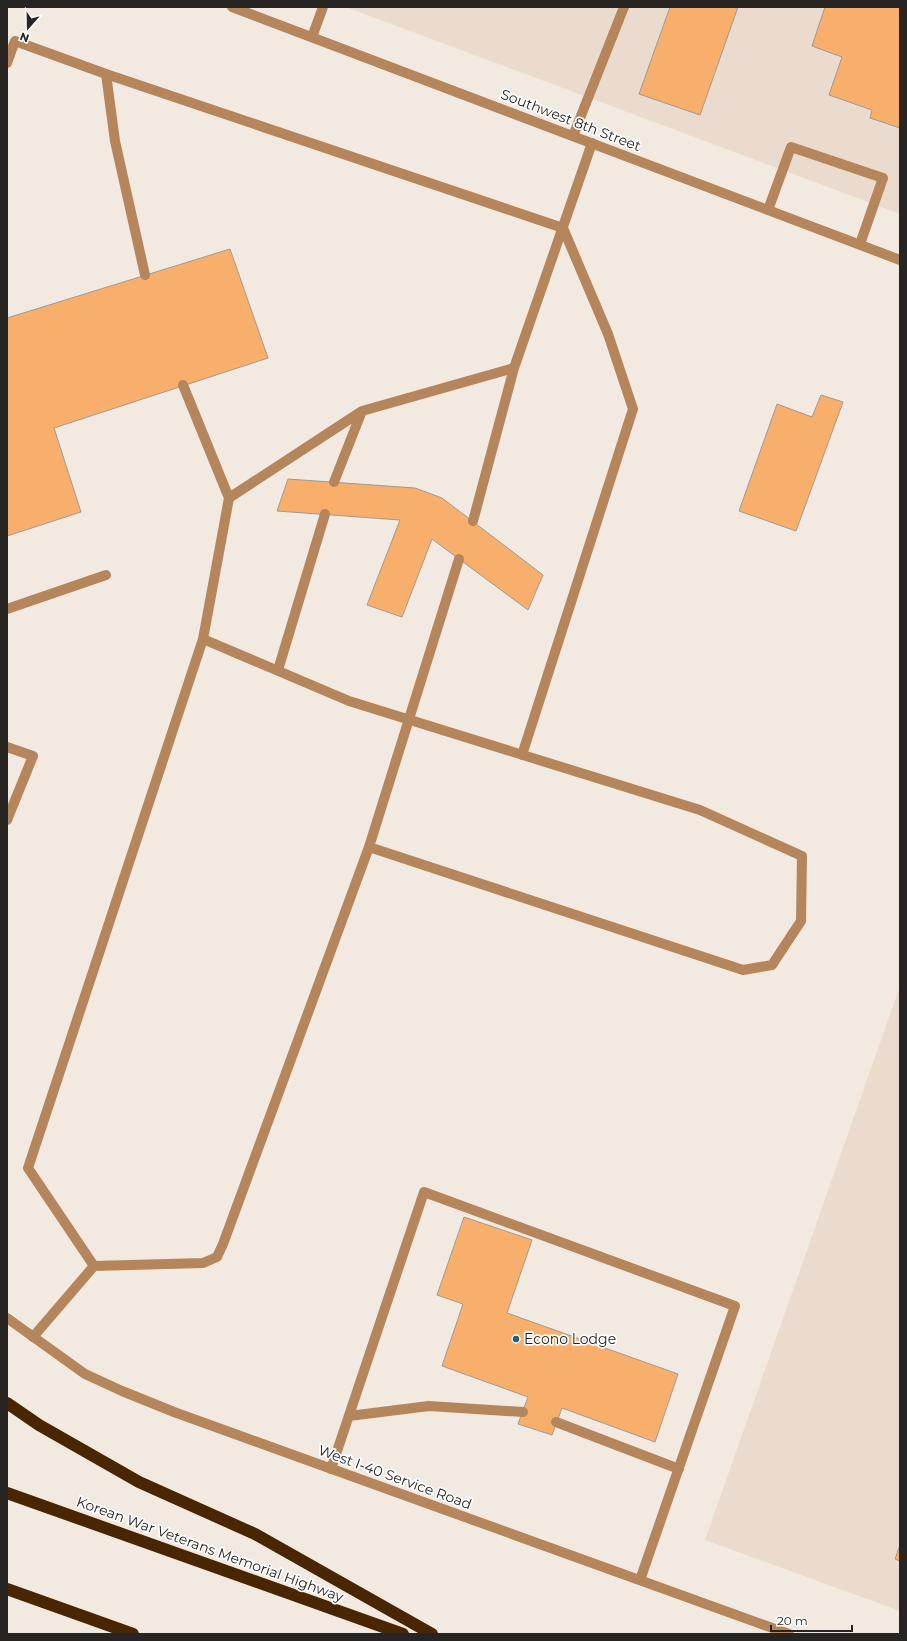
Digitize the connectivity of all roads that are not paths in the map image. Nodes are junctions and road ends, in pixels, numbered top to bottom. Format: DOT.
graph roads {
  1 [pos="232,7"];
  2 [pos="322,7"];
  3 [pos="624,7"];
  4 [pos="312,37"];
  5 [pos="7,63"];
  6 [pos="106,74"];
  7 [pos="574,136"];
  8 [pos="592,143"];
  9 [pos="768,210"];
  10 [pos="563,228"];
  11 [pos="860,244"];
  12 [pos="900,260"];
  13 [pos="145,276"];
  14 [pos="514,368"];
  15 [pos="184,385"];
  16 [pos="362,411"];
  17 [pos="334,482"];
  18 [pos="229,498"];
  19 [pos="325,514"];
  20 [pos="473,521"];
  21 [pos="459,559"];
  22 [pos="106,574"];
  23 [pos="7,609"];
  24 [pos="203,639"];
  25 [pos="278,670"];
  26 [pos="410,719"];
  27 [pos="7,746"];
  28 [pos="522,754"];
  29 [pos="7,820"];
  30 [pos="369,847"];
  31 [pos="94,1266"];
  32 [pos="7,1318"];
  33 [pos="33,1337"];
  34 [pos="7,1403"];
  35 [pos="523,1412"];
  36 [pos="348,1416"];
  37 [pos="556,1422"];
  38 [pos="331,1469"];
  39 [pos="679,1469"];
  40 [pos="7,1493"];
  41 [pos="640,1580"];
  42 [pos="7,1589"];
  43 [pos="133,1634"];
  44 [pos="403,1634"];
  45 [pos="432,1634"];
  46 [pos="789,1634"];
  1 -- 4 [label="street, Southwest 8th Street"];
  2 -- 4 [label="street"];
  3 -- 7 [label="street"];
  4 -- 7 [label="street, Southwest 8th Street"];
  5 -- 6 [label="street"];
  6 -- 10 [label="street"];
  6 -- 13 [label="street"];
  7 -- 8 [label="street, Southwest 8th Street"];
  8 -- 9 [label="street, Southwest 8th Street"];
  8 -- 10 [label="street"];
  9 -- 11 [label="street, Southwest 8th Street"];
  9 -- 11 [label="street"];
  10 -- 14 [label="street"];
  10 -- 28 [label="street"];
  11 -- 12 [label="street, Southwest 8th Street"];
  14 -- 16 [label="street"];
  14 -- 20 [label="street"];
  15 -- 18 [label="street"];
  16 -- 17 [label="street"];
  16 -- 18 [label="street"];
  18 -- 24 [label="street"];
  19 -- 25 [label="street"];
  21 -- 26 [label="street"];
  22 -- 23 [label="street"];
  24 -- 25 [label="street"];
  24 -- 31 [label="street"];
  25 -- 26 [label="street"];
  26 -- 28 [label="street"];
  26 -- 30 [label="street"];
  27 -- 29 [label="street"];
  28 -- 30 [label="street"];
  30 -- 31 [label="street"];
  31 -- 33 [label="street"];
  32 -- 33 [label="street, West I-40 Service Road"];
  33 -- 38 [label="street, West I-40 Service Road"];
  34 -- 45 [label="highway"];
  35 -- 36 [label="street"];
  36 -- 38 [label="street"];
  36 -- 39 [label="street"];
  37 -- 39 [label="street"];
  38 -- 41 [label="street, West I-40 Service Road"];
  39 -- 41 [label="street"];
  40 -- 44 [label="highway, Korean War Veterans Memorial Highway"];
  41 -- 46 [label="street, West I-40 Service Road"];
  42 -- 43 [label="highway"];
}
